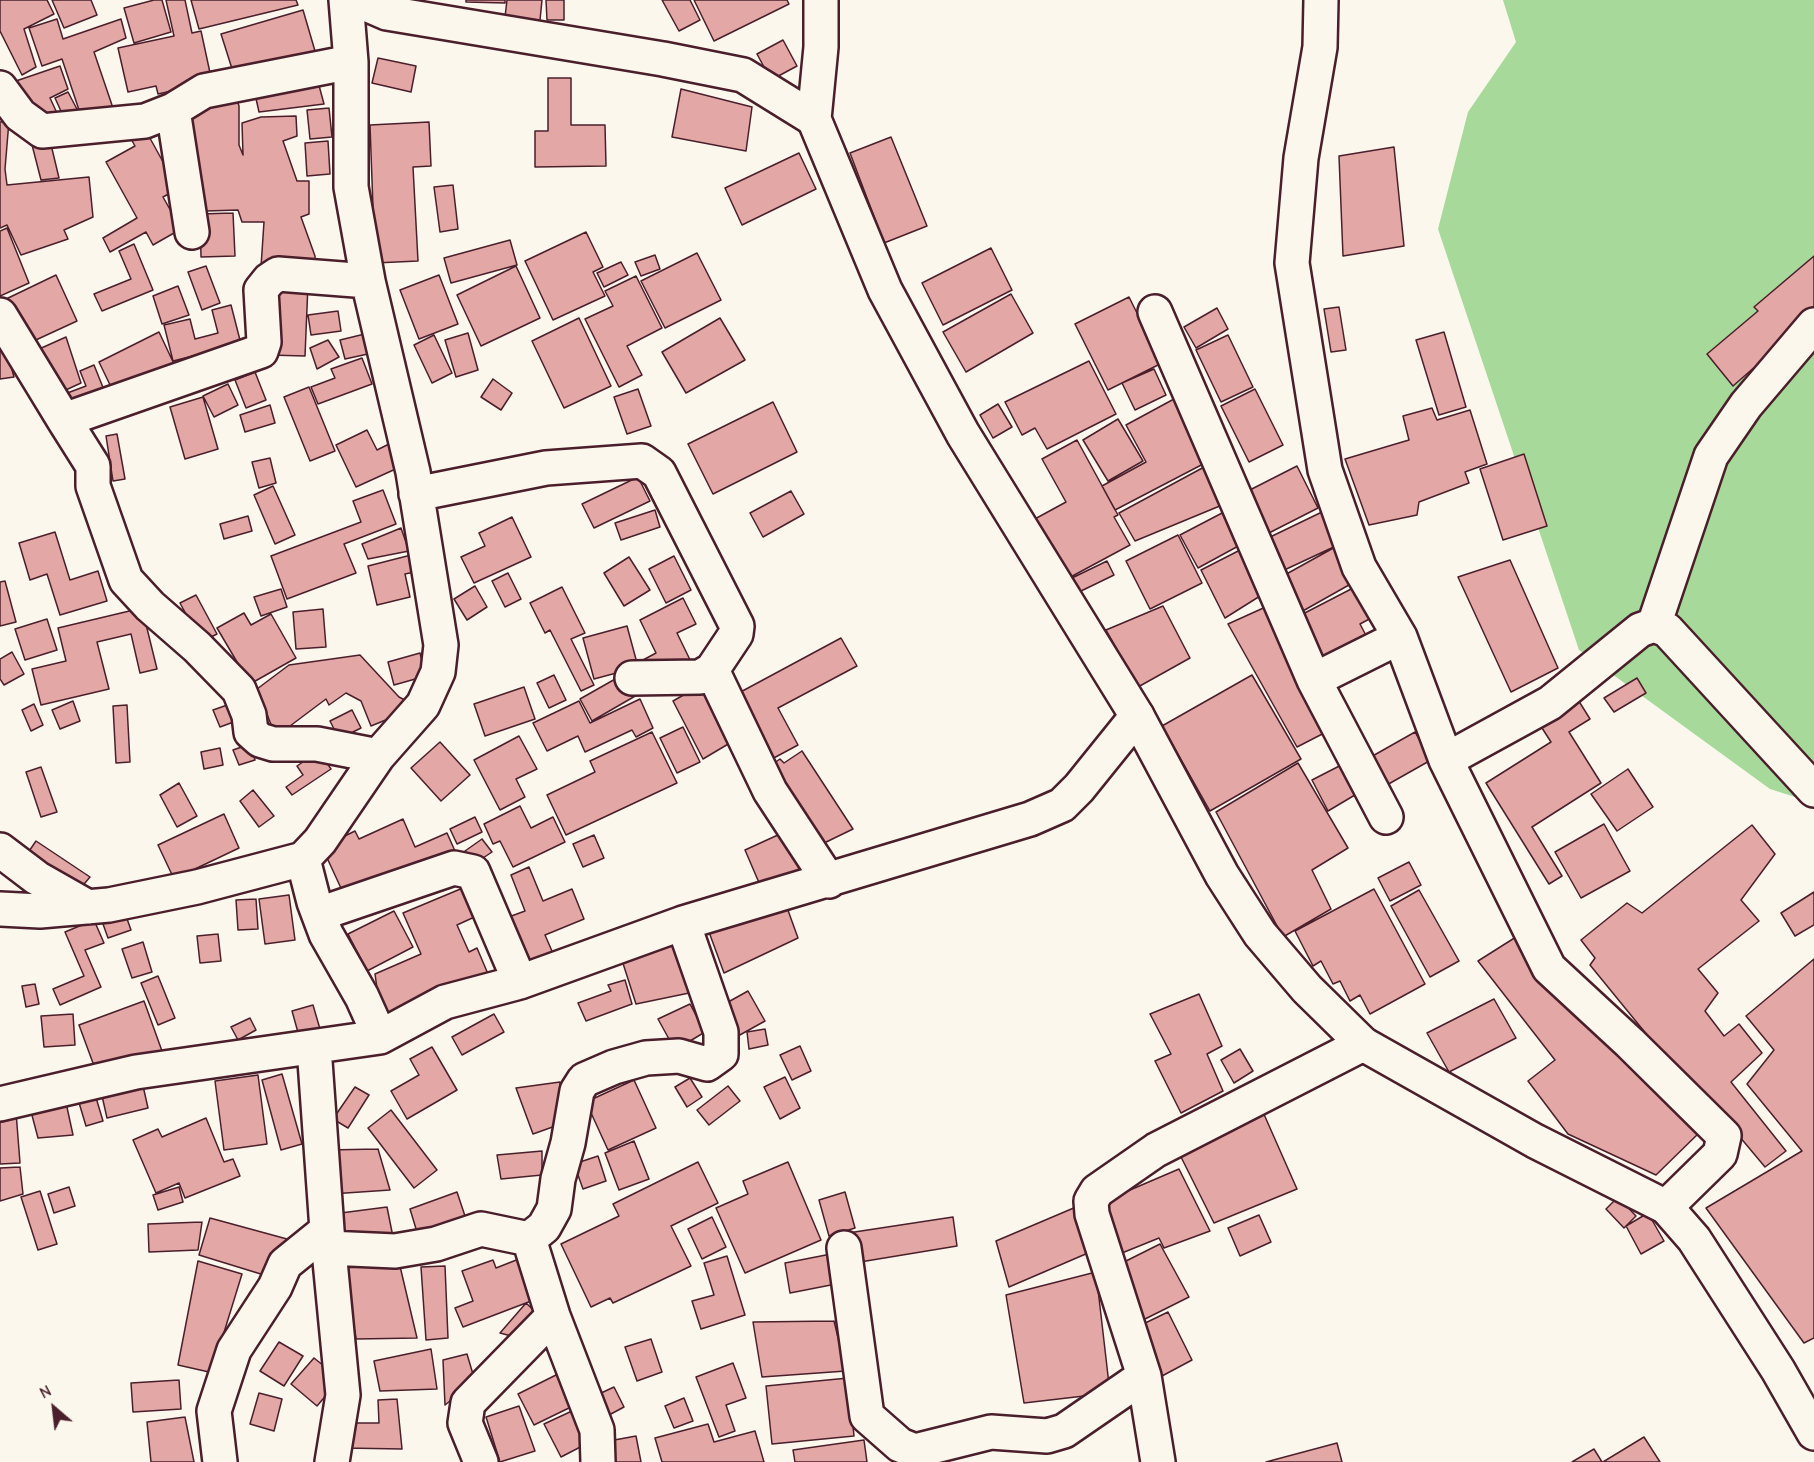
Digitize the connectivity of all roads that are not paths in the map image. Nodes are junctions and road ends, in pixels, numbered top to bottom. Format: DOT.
graph roads {
  1 [pos="346,0"];
  2 [pos="357,0"];
  3 [pos="821,0"];
  4 [pos="1321,0"];
  5 [pos="351,62"];
  6 [pos="0,88"];
  7 [pos="173,110"];
  8 [pos="814,119"];
  9 [pos="192,232"];
  10 [pos="368,281"];
  11 [pos="1155,312"];
  12 [pos="0,315"];
  13 [pos="1814,325"];
  14 [pos="64,420"];
  15 [pos="416,494"];
  16 [pos="1654,626"];
  17 [pos="1400,637"];
  18 [pos="712,670"];
  19 [pos="632,678"];
  20 [pos="1314,680"];
  21 [pos="1137,716"];
  22 [pos="378,756"];
  23 [pos="1446,760"];
  24 [pos="1814,790"];
  25 [pos="1386,817"];
  26 [pos="0,850"];
  27 [pos="303,859"];
  28 [pos="829,880"];
  29 [pos="88,907"];
  30 [pos="0,909"];
  31 [pos="318,914"];
  32 [pos="684,923"];
  33 [pos="519,982"];
  34 [pos="380,1037"];
  35 [pos="1363,1044"];
  36 [pos="314,1047"];
  37 [pos="0,1104"];
  38 [pos="1666,1207"];
  39 [pos="328,1239"];
  40 [pos="529,1239"];
  41 [pos="844,1248"];
  42 [pos="553,1316"];
  43 [pos="1144,1376"];
  44 [pos="1814,1433"];
  45 [pos="220,1462"];
  46 [pos="332,1462"];
  47 [pos="481,1462"];
  48 [pos="598,1462"];
  49 [pos="1158,1462"];
  1 -- 5 [label="street"];
  2 -- 8 [label="street"];
  3 -- 8 [label="street"];
  4 -- 17 [label="street"];
  5 -- 7 [label="street"];
  5 -- 10 [label="street"];
  6 -- 7 [label="street"];
  7 -- 9 [label="street"];
  8 -- 21 [label="street"];
  10 -- 14 [label="street"];
  10 -- 15 [label="street"];
  11 -- 20 [label="street"];
  12 -- 14 [label="street"];
  13 -- 16 [label="street"];
  14 -- 22 [label="street"];
  15 -- 18 [label="street"];
  15 -- 22 [label="street"];
  16 -- 23 [label="street"];
  16 -- 24 [label="street"];
  17 -- 20 [label="street"];
  17 -- 23 [label="street"];
  18 -- 19 [label="street"];
  18 -- 28 [label="street"];
  20 -- 25 [label="street"];
  21 -- 28 [label="street"];
  21 -- 35 [label="street"];
  22 -- 27 [label="street"];
  23 -- 38 [label="street"];
  26 -- 29 [label="street"];
  27 -- 29 [label="street"];
  27 -- 31 [label="street"];
  28 -- 32 [label="street"];
  29 -- 30 [label="street"];
  31 -- 33 [label="street"];
  31 -- 34 [label="street"];
  32 -- 33 [label="street"];
  32 -- 40 [label="street"];
  33 -- 34 [label="street"];
  34 -- 36 [label="street"];
  35 -- 38 [label="street"];
  35 -- 43 [label="street"];
  36 -- 37 [label="street"];
  36 -- 39 [label="street"];
  38 -- 44 [label="street"];
  39 -- 40 [label="street"];
  39 -- 45 [label="street"];
  39 -- 46 [label="street"];
  40 -- 42 [label="street"];
  41 -- 43 [label="street"];
  42 -- 47 [label="street"];
  42 -- 48 [label="street"];
  43 -- 49 [label="street"];
}
